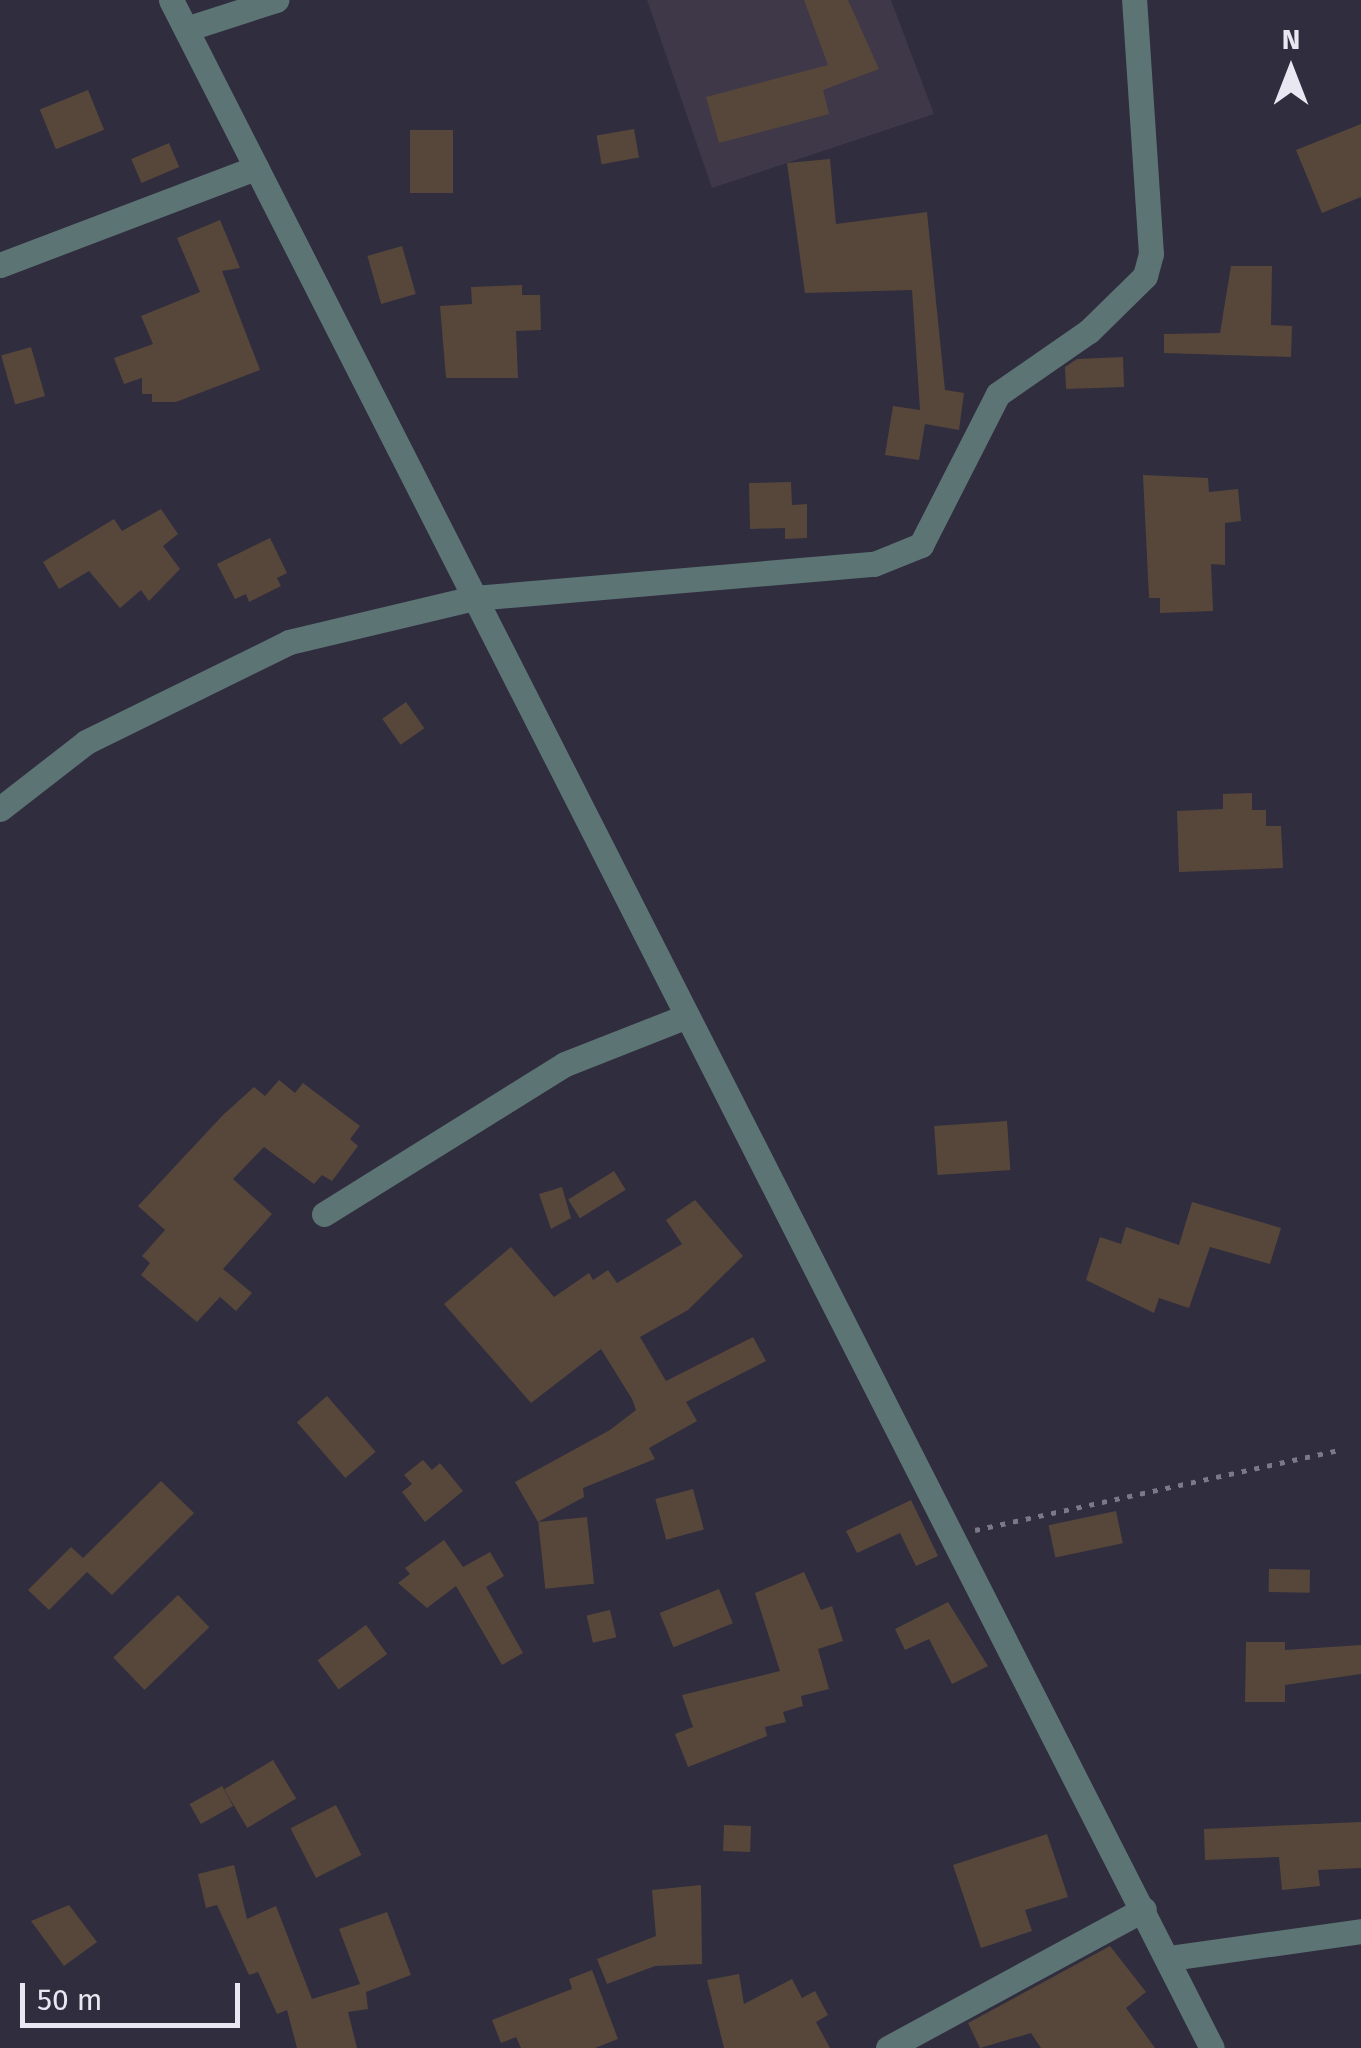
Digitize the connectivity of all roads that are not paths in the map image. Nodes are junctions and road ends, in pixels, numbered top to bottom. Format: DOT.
graph roads {
  1 [pos="171,0"];
  2 [pos="276,0"];
  3 [pos="1134,0"];
  4 [pos="186,29"];
  5 [pos="256,168"];
  6 [pos="0,265"];
  7 [pos="474,598"];
  8 [pos="0,809"];
  9 [pos="682,1018"];
  10 [pos="324,1214"];
  11 [pos="1144,1909"];
  12 [pos="1361,1931"];
  13 [pos="1170,1958"];
  14 [pos="888,2048"];
  15 [pos="1212,2048"];
  1 -- 4 [label="street"];
  2 -- 4 [label="street"];
  3 -- 7 [label="street"];
  4 -- 5 [label="street"];
  5 -- 6 [label="street"];
  5 -- 7 [label="street"];
  7 -- 8 [label="street"];
  7 -- 9 [label="street"];
  9 -- 10 [label="street"];
  9 -- 11 [label="street"];
  11 -- 13 [label="street"];
  11 -- 14 [label="street"];
  12 -- 13 [label="street"];
  13 -- 15 [label="street"];
}
